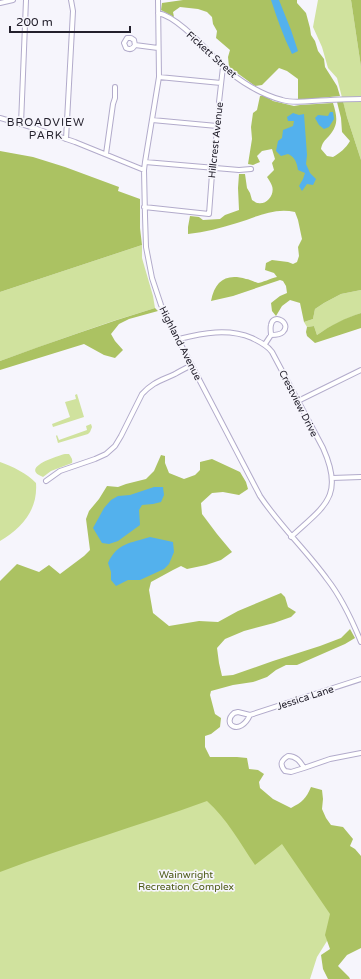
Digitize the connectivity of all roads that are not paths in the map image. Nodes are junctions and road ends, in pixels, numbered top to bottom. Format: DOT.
graph roads {
  1 [pos="13,0"];
  2 [pos="26,0"];
  3 [pos="71,0"];
  4 [pos="158,0"];
  5 [pos="0,3"];
  6 [pos="158,13"];
  7 [pos="135,45"];
  8 [pos="158,48"];
  9 [pos="223,66"];
  10 [pos="159,77"];
  11 [pos="221,83"];
  12 [pos="115,87"];
  13 [pos="361,99"];
  14 [pos="0,118"];
  15 [pos="152,120"];
  16 [pos="21,124"];
  17 [pos="217,126"];
  18 [pos="66,139"];
  19 [pos="106,154"];
  20 [pos="145,162"];
  21 [pos="213,168"];
  22 [pos="251,169"];
  23 [pos="144,170"];
  24 [pos="144,207"];
  25 [pos="271,335"];
  26 [pos="179,339"];
  27 [pos="265,344"];
  28 [pos="192,365"];
  29 [pos="361,370"];
  30 [pos="298,401"];
  31 [pos="361,477"];
  32 [pos="332,478"];
  33 [pos="46,481"];
  34 [pos="291,537"];
  35 [pos="361,642"];
  36 [pos="361,679"];
  37 [pos="250,715"];
  38 [pos="361,753"];
  39 [pos="304,768"];
  1 -- 5 [label="street"];
  2 -- 16 [label="street"];
  3 -- 18 [label="street"];
  4 -- 6 [label="street, Highland Avenue"];
  6 -- 8 [label="street, Highland Avenue"];
  6 -- 9 [label="street, Fickett Street"];
  7 -- 8 [label="street"];
  8 -- 10 [label="street, Highland Avenue"];
  9 -- 11 [label="street, Hillcrest Avenue"];
  9 -- 13 [label="street, Fickett Street"];
  10 -- 11 [label="street"];
  10 -- 15 [label="street, Highland Avenue"];
  11 -- 17 [label="street, Hillcrest Avenue"];
  12 -- 19 [label="street"];
  14 -- 16 [label="street"];
  15 -- 17 [label="street"];
  15 -- 20 [label="street, Highland Avenue"];
  16 -- 18 [label="street"];
  17 -- 21 [label="street, Hillcrest Avenue"];
  18 -- 19 [label="street"];
  19 -- 23 [label="street"];
  20 -- 21 [label="street"];
  20 -- 23 [label="street, Highland Avenue"];
  21 -- 22 [label="street"];
  21 -- 24 [label="street, Hillcrest Avenue"];
  23 -- 24 [label="street, Highland Avenue"];
  24 -- 26 [label="street, Highland Avenue"];
  25 -- 25 [label="street"];
  25 -- 27 [label="street"];
  26 -- 27 [label="street"];
  26 -- 28 [label="street, Highland Avenue"];
  27 -- 30 [label="street, Crestview Drive"];
  28 -- 33 [label="street"];
  28 -- 34 [label="street, Highland Avenue"];
  29 -- 30 [label="street"];
  30 -- 32 [label="street, Crestview Drive"];
  31 -- 32 [label="street"];
  32 -- 34 [label="street, Crestview Drive"];
  34 -- 35 [label="street, Highland Avenue"];
  36 -- 37 [label="street, Jessica Lane"];
  37 -- 37 [label="street, Jessica Lane"];
  38 -- 39 [label="street"];
  39 -- 39 [label="street"];
}
